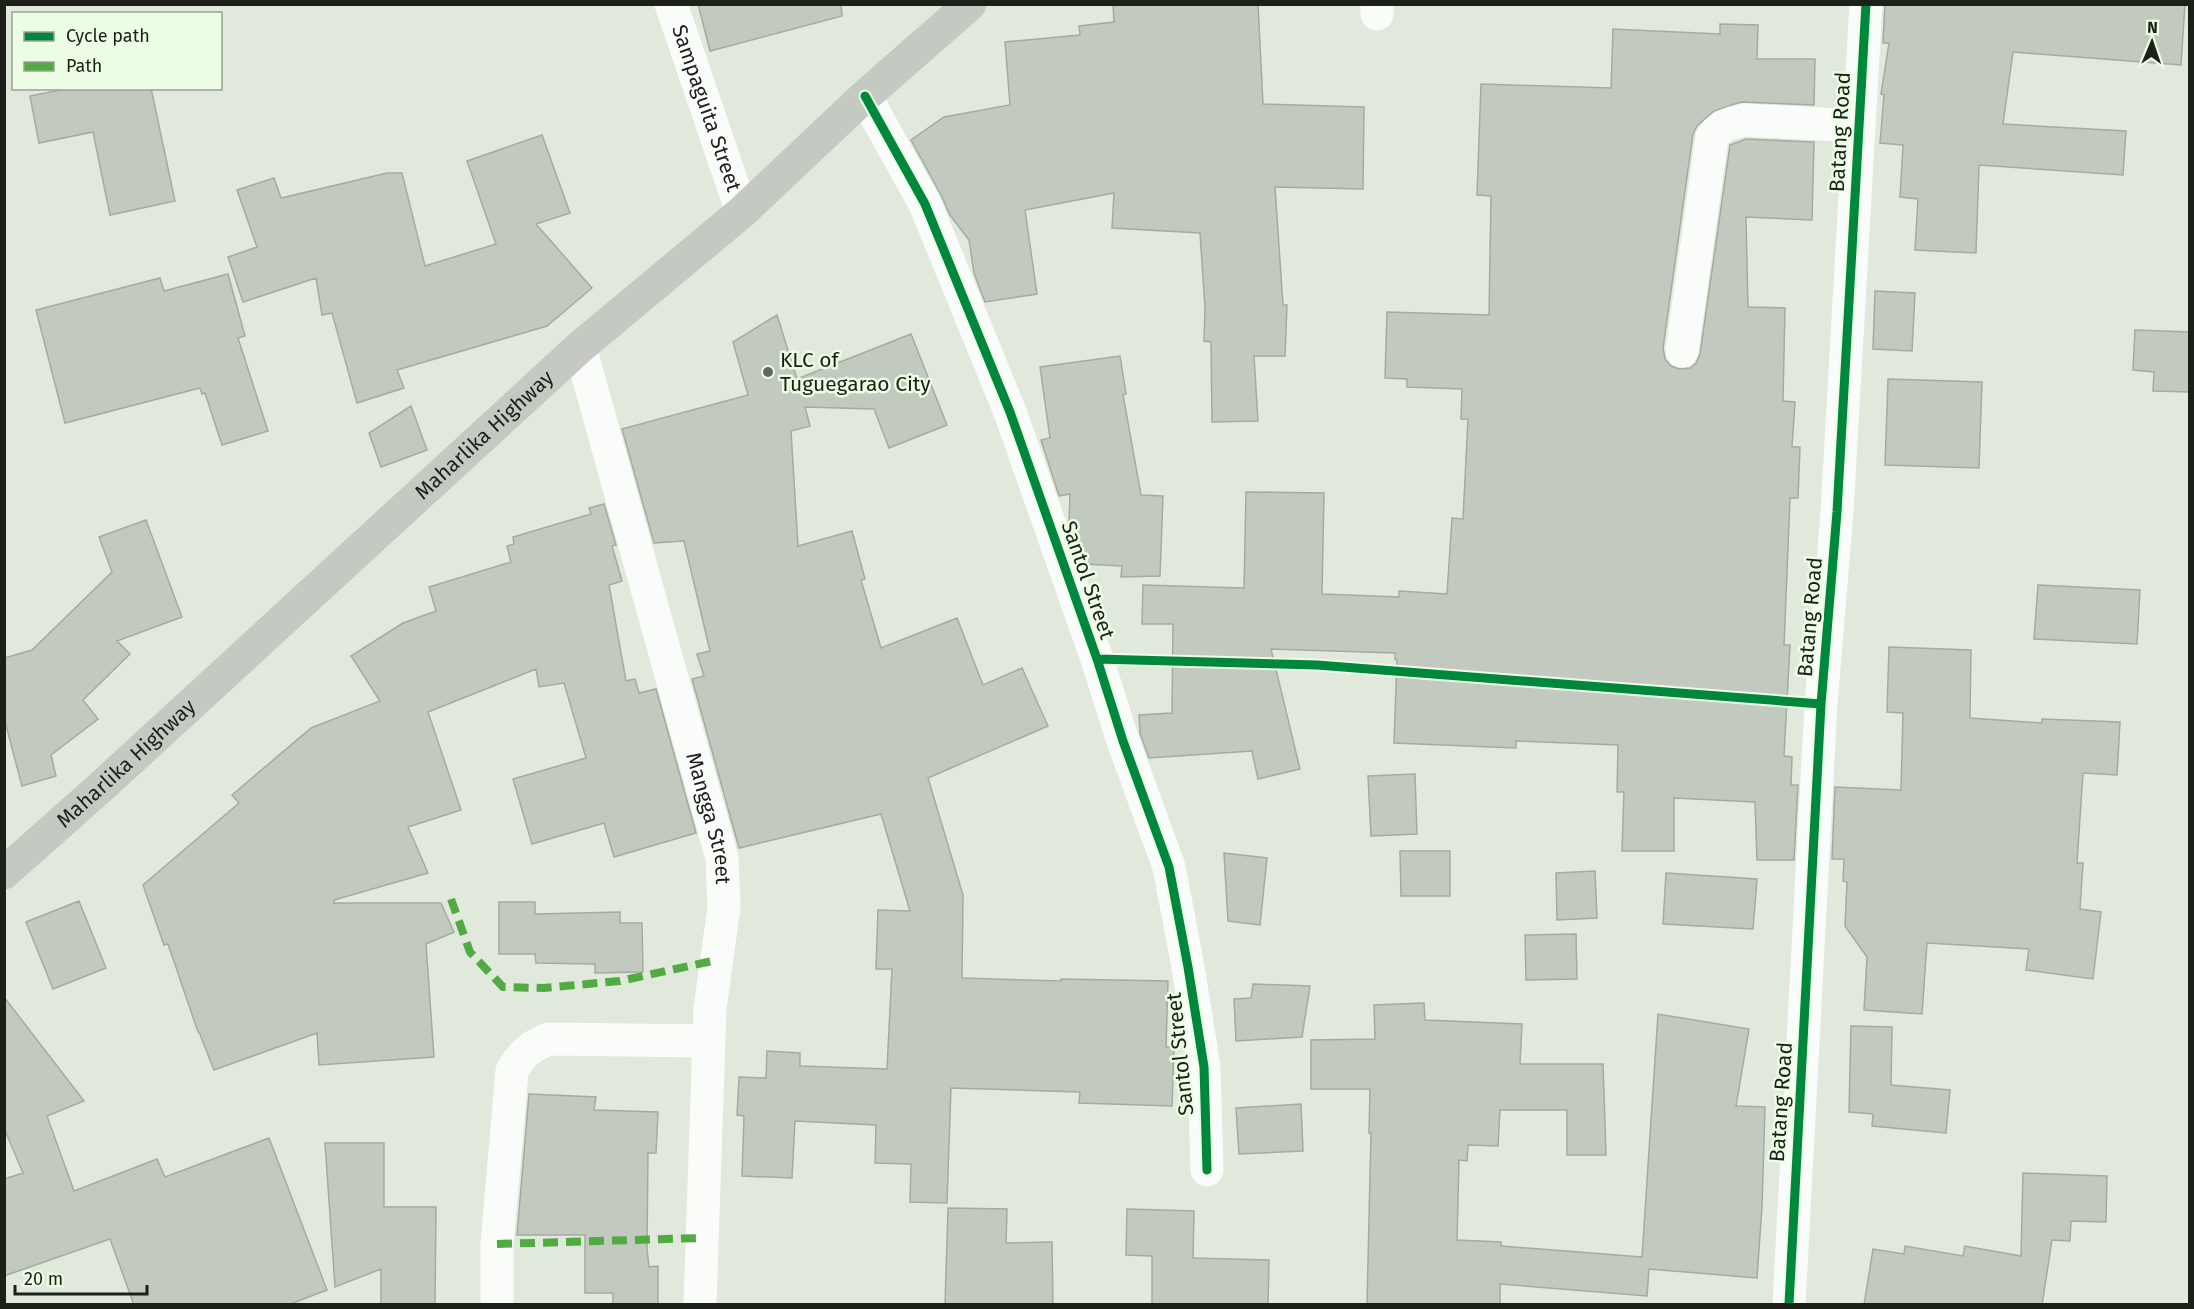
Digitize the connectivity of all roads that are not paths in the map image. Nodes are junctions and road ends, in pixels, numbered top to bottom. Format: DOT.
graph roads {
  1 [pos="671,4"];
  2 [pos="970,4"];
  3 [pos="1866,4"];
  4 [pos="866,96"];
  5 [pos="1859,126"];
  6 [pos="742,212"];
  7 [pos="580,347"];
  8 [pos="1682,351"];
  9 [pos="4,873"];
  10 [pos="708,1041"];
  11 [pos="1207,1170"];
  12 [pos="497,1299"];
  13 [pos="700,1305"];
  14 [pos="1789,1305"];
  1 -- 6 [label="street, Sampaguita Street"];
  2 -- 4 [label="main road, Maharlika Highway"];
  3 -- 5 [label="street, Batang Road"];
  4 -- 6 [label="main road, Maharlika Highway"];
  4 -- 11 [label="street, Santol Street"];
  5 -- 8 [label="street"];
  5 -- 14 [label="street, Batang Road"];
  6 -- 7 [label="main road, Maharlika Highway"];
  7 -- 9 [label="main road, Maharlika Highway"];
  7 -- 10 [label="street, Mangga Street"];
  10 -- 12 [label="street"];
  10 -- 13 [label="street, Mangga Street"];
}
